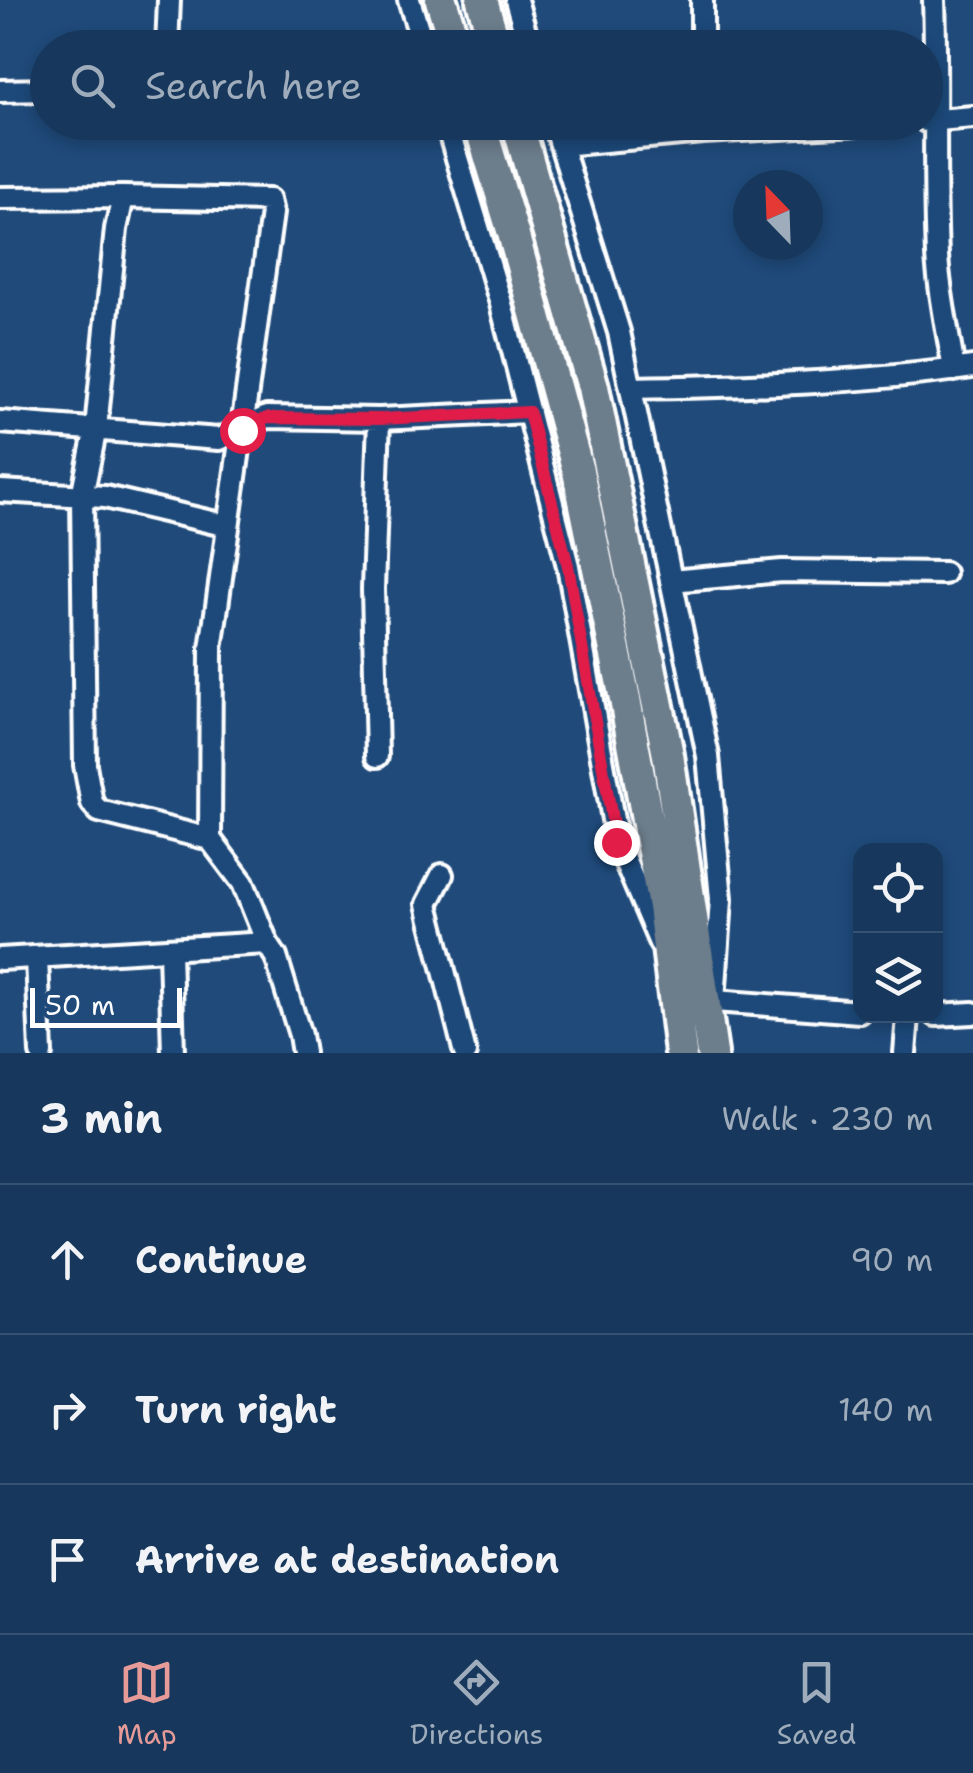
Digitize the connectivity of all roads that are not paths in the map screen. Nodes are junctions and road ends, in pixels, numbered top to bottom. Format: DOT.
graph roads {
  1 [pos="170,0"];
  2 [pos="409,0"];
  3 [pos="441,0"];
  4 [pos="482,0"];
  5 [pos="516,0"];
  6 [pos="702,0"];
  7 [pos="934,0"];
  8 [pos="168,30"];
  9 [pos="418,30"];
  10 [pos="450,30"];
  11 [pos="491,30"];
  12 [pos="525,30"];
  13 [pos="702,30"];
  14 [pos="935,30"];
  15 [pos="30,90"];
  16 [pos="0,91"];
  17 [pos="973,117"];
  18 [pos="943,120"];
  19 [pos="451,140"];
  20 [pos="484,140"];
  21 [pos="522,140"];
  22 [pos="559,140"];
  23 [pos="599,140"];
  24 [pos="930,140"];
  25 [pos="560,145"];
  26 [pos="123,196"];
  27 [pos="0,198"];
  28 [pos="964,368"];
  29 [pos="631,388"];
  30 [pos="529,412"];
  31 [pos="379,419"];
  32 [pos="0,422"];
  33 [pos="96,428"];
  34 [pos="242,430"];
  35 [pos="0,491"];
  36 [pos="82,496"];
  37 [pos="228,526"];
  38 [pos="944,573"];
  39 [pos="671,580"];
  40 [pos="376,756"];
  41 [pos="210,838"];
  42 [pos="442,875"];
  43 [pos="266,944"];
  44 [pos="170,951"];
  45 [pos="37,958"];
  46 [pos="0,960"];
  47 [pos="671,968"];
  48 [pos="714,1001"];
  49 [pos="853,1011"];
  50 [pos="973,1013"];
  51 [pos="943,1015"];
  52 [pos="907,1023"];
  53 [pos="711,1048"];
  54 [pos="41,1053"];
  55 [pos="173,1053"];
  56 [pos="303,1053"];
  57 [pos="464,1053"];
  58 [pos="682,1053"];
  59 [pos="905,1053"];
  1 -- 8 [label="street"];
  2 -- 9 [label="street"];
  3 -- 10 [label="highway"];
  4 -- 11 [label="highway"];
  5 -- 12 [label="street"];
  6 -- 13 [label="street"];
  7 -- 14 [label="street"];
  15 -- 16 [label="street"];
  17 -- 18 [label="street"];
  19 -- 30 [label="street"];
  20 -- 47 [label="highway"];
  21 -- 53 [label="highway"];
  22 -- 25 [label="street"];
  23 -- 25 [label="street"];
  24 -- 28 [label="street"];
  25 -- 29 [label="street"];
  26 -- 27 [label="street"];
  26 -- 33 [label="street"];
  26 -- 34 [label="street"];
  28 -- 29 [label="street"];
  29 -- 39 [label="street"];
  30 -- 31 [label="street"];
  30 -- 47 [label="street"];
  31 -- 34 [label="street"];
  31 -- 40 [label="street"];
  32 -- 33 [label="street"];
  33 -- 34 [label="street"];
  33 -- 36 [label="street"];
  34 -- 37 [label="street"];
  35 -- 36 [label="street"];
  36 -- 37 [label="street"];
  36 -- 41 [label="street"];
  37 -- 41 [label="street"];
  38 -- 39 [label="street"];
  39 -- 48 [label="street"];
  41 -- 43 [label="street"];
  42 -- 57 [label="street"];
  43 -- 44 [label="street"];
  43 -- 56 [label="street"];
  44 -- 45 [label="street"];
  44 -- 55 [label="street"];
  45 -- 46 [label="street"];
  45 -- 54 [label="street"];
  47 -- 58 [label="highway"];
  48 -- 49 [label="street"];
  48 -- 53 [label="street"];
  50 -- 51 [label="street"];
  52 -- 59 [label="street"];
}
